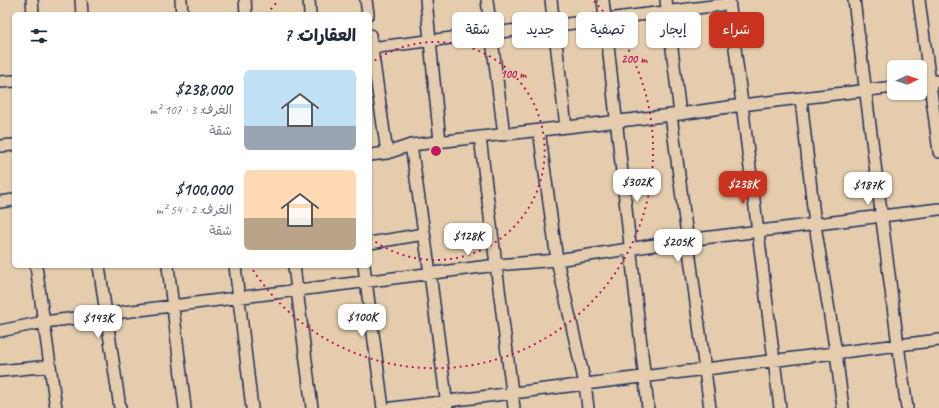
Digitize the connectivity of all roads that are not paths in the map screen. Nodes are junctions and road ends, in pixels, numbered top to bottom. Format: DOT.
graph roads {
  1 [pos="32,0"];
  2 [pos="81,0"];
  3 [pos="181,0"];
  4 [pos="245,0"];
  5 [pos="309,0"];
  6 [pos="366,0"];
  7 [pos="426,0"];
  8 [pos="487,0"];
  9 [pos="551,0"];
  10 [pos="603,0"];
  11 [pos="854,0"];
  12 [pos="919,0"];
  13 [pos="729,2"];
  14 [pos="666,6"];
  15 [pos="33,12"];
  16 [pos="82,12"];
  17 [pos="182,12"];
  18 [pos="246,12"];
  19 [pos="310,12"];
  20 [pos="368,12"];
  21 [pos="488,12"];
  22 [pos="552,12"];
  23 [pos="604,12"];
  24 [pos="636,12"];
  25 [pos="452,38"];
  26 [pos="431,40"];
  27 [pos="372,48"];
  28 [pos="493,48"];
  29 [pos="557,48"];
  30 [pos="608,48"];
  31 [pos="372,55"];
  32 [pos="12,81"];
  33 [pos="0,82"];
  34 [pos="929,82"];
  35 [pos="887,88"];
  36 [pos="866,90"];
  37 [pos="801,99"];
  38 [pos="742,105"];
  39 [pos="675,115"];
  40 [pos="616,122"];
  41 [pos="566,127"];
  42 [pos="539,130"];
  43 [pos="504,134"];
  44 [pos="480,138"];
  45 [pos="440,142"];
  46 [pos="12,145"];
  47 [pos="412,145"];
  48 [pos="0,146"];
  49 [pos="939,152"];
  50 [pos="387,153"];
  51 [pos="372,155"];
  52 [pos="12,200"];
  53 [pos="0,202"];
  54 [pos="939,209"];
  55 [pos="881,216"];
  56 [pos="815,225"];
  57 [pos="758,232"];
  58 [pos="424,234"];
  59 [pos="687,240"];
  60 [pos="372,243"];
  61 [pos="630,248"];
  62 [pos="557,260"];
  63 [pos="497,265"];
  64 [pos="36,268"];
  65 [pos="99,268"];
  66 [pos="168,268"];
  67 [pos="235,268"];
  68 [pos="294,268"];
  69 [pos="364,268"];
  70 [pos="430,273"];
  71 [pos="366,282"];
  72 [pos="297,290"];
  73 [pos="239,298"];
  74 [pos="172,306"];
  75 [pos="106,314"];
  76 [pos="44,322"];
  77 [pos="0,330"];
  78 [pos="939,340"];
  79 [pos="898,345"];
  80 [pos="836,353"];
  81 [pos="774,360"];
  82 [pos="50,366"];
  83 [pos="705,369"];
  84 [pos="0,372"];
  85 [pos="645,377"];
  86 [pos="585,384"];
  87 [pos="513,393"];
  88 [pos="447,404"];
  89 [pos="56,408"];
  90 [pos="120,408"];
  91 [pos="184,408"];
  92 [pos="252,408"];
  93 [pos="312,408"];
  94 [pos="383,408"];
  95 [pos="392,408"];
  96 [pos="514,408"];
  97 [pos="588,408"];
  98 [pos="648,408"];
  99 [pos="710,408"];
  100 [pos="780,408"];
  101 [pos="843,408"];
  102 [pos="907,408"];
  1 -- 15 [label="street"];
  2 -- 16 [label="street"];
  3 -- 17 [label="street"];
  4 -- 18 [label="street"];
  5 -- 19 [label="street"];
  6 -- 20 [label="street"];
  7 -- 26 [label="street"];
  8 -- 21 [label="street"];
  9 -- 22 [label="street"];
  10 -- 23 [label="street"];
  11 -- 36 [label="street"];
  12 -- 34 [label="street"];
  13 -- 14 [label="street"];
  13 -- 38 [label="street"];
  14 -- 24 [label="street"];
  14 -- 39 [label="street"];
  25 -- 26 [label="street"];
  26 -- 27 [label="street"];
  26 -- 45 [label="street"];
  28 -- 43 [label="street"];
  29 -- 41 [label="street"];
  30 -- 40 [label="street"];
  31 -- 50 [label="street"];
  32 -- 33 [label="street"];
  34 -- 49 [label="street"];
  35 -- 36 [label="street"];
  36 -- 37 [label="street"];
  36 -- 55 [label="street"];
  37 -- 38 [label="street"];
  37 -- 56 [label="street"];
  38 -- 39 [label="street"];
  38 -- 57 [label="street"];
  39 -- 40 [label="street"];
  39 -- 59 [label="street"];
  40 -- 41 [label="street"];
  40 -- 61 [label="street"];
  41 -- 42 [label="street"];
  42 -- 43 [label="street"];
  42 -- 62 [label="street"];
  43 -- 44 [label="street"];
  44 -- 45 [label="street"];
  44 -- 63 [label="street"];
  45 -- 47 [label="street"];
  46 -- 48 [label="street"];
  47 -- 50 [label="street"];
  47 -- 58 [label="street"];
  50 -- 51 [label="street"];
  52 -- 53 [label="street"];
  54 -- 55 [label="street"];
  55 -- 56 [label="street"];
  55 -- 79 [label="street"];
  56 -- 57 [label="street"];
  56 -- 80 [label="street"];
  57 -- 59 [label="street"];
  57 -- 81 [label="street"];
  58 -- 60 [label="street"];
  58 -- 70 [label="street"];
  59 -- 61 [label="street"];
  59 -- 83 [label="street"];
  61 -- 62 [label="street"];
  61 -- 85 [label="street"];
  62 -- 63 [label="street"];
  62 -- 86 [label="street"];
  63 -- 70 [label="street"];
  63 -- 87 [label="street"];
  64 -- 76 [label="street"];
  65 -- 75 [label="street"];
  66 -- 74 [label="street"];
  67 -- 73 [label="street"];
  68 -- 72 [label="street"];
  69 -- 71 [label="street"];
  70 -- 71 [label="street"];
  70 -- 88 [label="street"];
  71 -- 72 [label="street"];
  71 -- 94 [label="street"];
  72 -- 73 [label="street"];
  72 -- 93 [label="street"];
  73 -- 74 [label="street"];
  73 -- 92 [label="street"];
  74 -- 75 [label="street"];
  74 -- 91 [label="street"];
  75 -- 76 [label="street"];
  75 -- 90 [label="street"];
  76 -- 77 [label="street"];
  76 -- 82 [label="street"];
  78 -- 79 [label="street"];
  79 -- 80 [label="street"];
  79 -- 102 [label="street"];
  80 -- 81 [label="street"];
  80 -- 101 [label="street"];
  81 -- 83 [label="street"];
  81 -- 100 [label="street"];
  82 -- 84 [label="street"];
  82 -- 89 [label="street"];
  83 -- 85 [label="street"];
  83 -- 99 [label="street"];
  85 -- 86 [label="street"];
  85 -- 98 [label="street"];
  86 -- 87 [label="street"];
  86 -- 97 [label="street"];
  87 -- 88 [label="street"];
  87 -- 96 [label="street"];
  88 -- 95 [label="street"];
}
